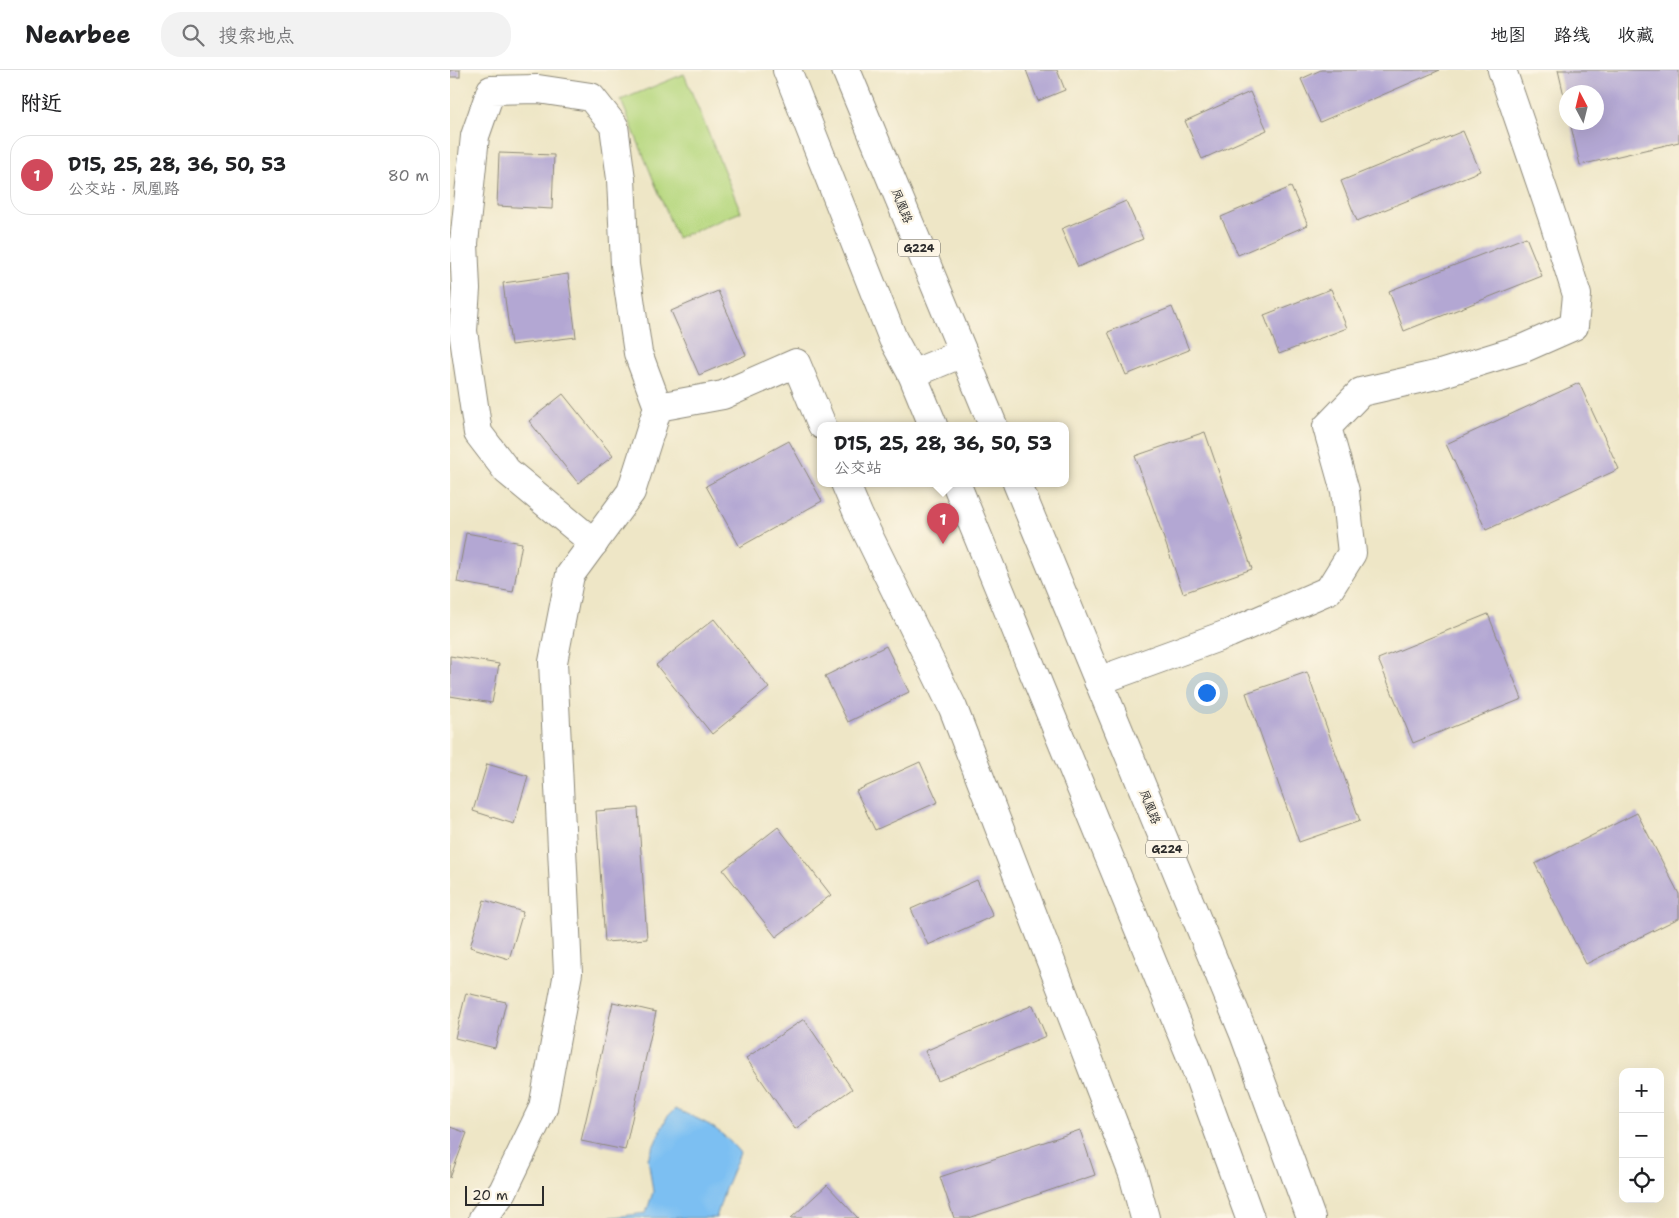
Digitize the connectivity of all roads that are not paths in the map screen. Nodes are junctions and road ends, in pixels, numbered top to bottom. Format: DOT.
graph roads {
  1 [pos="787,70"];
  2 [pos="846,70"];
  3 [pos="1502,70"];
  4 [pos="963,353"];
  5 [pos="912,374"];
  6 [pos="658,407"];
  7 [pos="821,422"];
  8 [pos="932,422"];
  9 [pos="992,422"];
  10 [pos="847,487"];
  11 [pos="958,487"];
  12 [pos="1018,487"];
  13 [pos="594,543"];
  14 [pos="1098,681"];
  15 [pos="483,1218"];
  16 [pos="1145,1218"];
  17 [pos="1250,1218"];
  18 [pos="1311,1218"];
  1 -- 5 [label="main road"];
  2 -- 4 [label="main road, 凤凰路 / G224"];
  3 -- 14 [label="main road"];
  4 -- 5 [label="main road"];
  4 -- 9 [label="main road, 凤凰路 / G224"];
  5 -- 8 [label="main road"];
  6 -- 7 [label="main road"];
  6 -- 13 [label="main road"];
  6 -- 13 [label="main road"];
  10 -- 16 [label="main road"];
  11 -- 17 [label="main road"];
  12 -- 14 [label="main road, 凤凰路 / G224"];
  13 -- 15 [label="main road"];
  14 -- 18 [label="main road, 凤凰路 / G224"];
}
